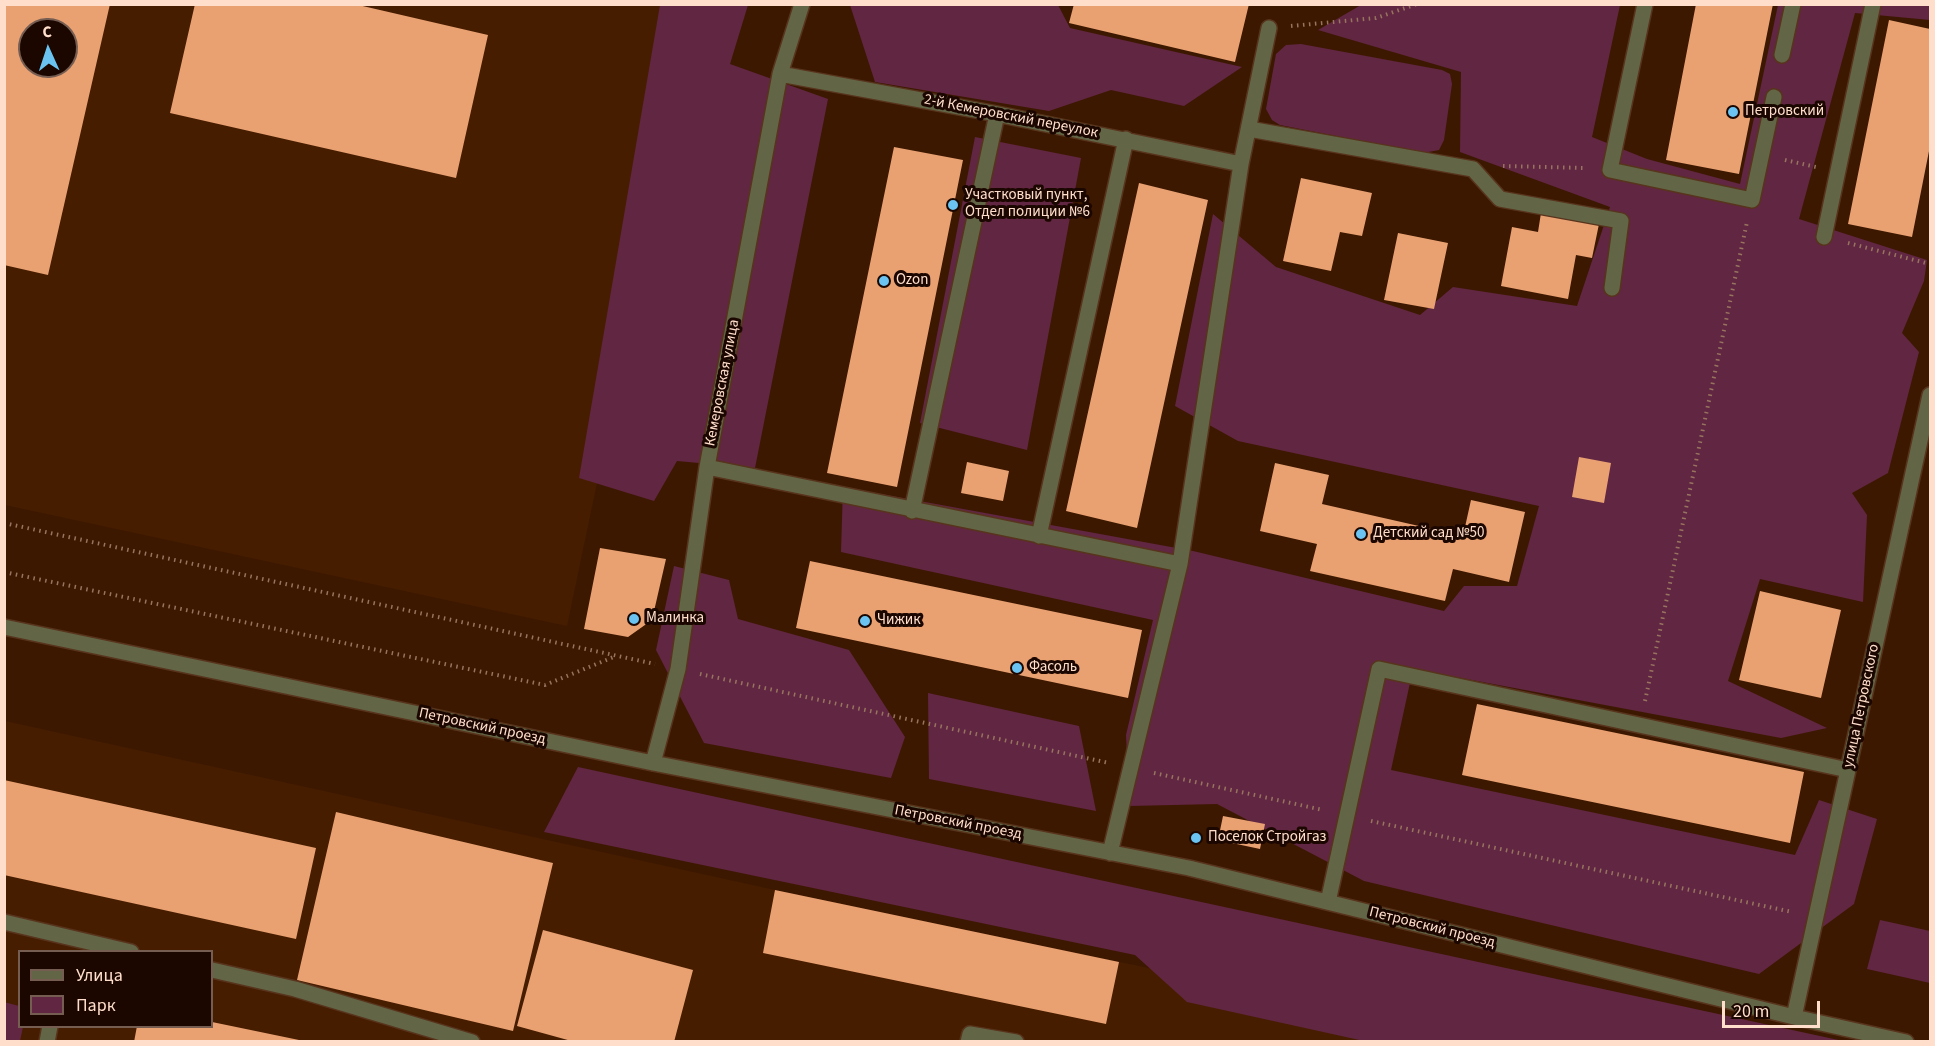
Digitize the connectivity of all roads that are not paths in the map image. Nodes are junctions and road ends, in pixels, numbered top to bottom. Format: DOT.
graph roads {
  1 [pos="802,4"];
  2 [pos="1645,4"];
  3 [pos="1792,4"];
  4 [pos="1873,4"];
  5 [pos="1269,28"];
  6 [pos="1782,55"];
  7 [pos="780,74"];
  8 [pos="1774,97"];
  9 [pos="996,114"];
  10 [pos="1249,129"];
  11 [pos="1125,139"];
  12 [pos="1241,164"];
  13 [pos="1824,237"];
  14 [pos="1612,288"];
  15 [pos="1930,395"];
  16 [pos="707,467"];
  17 [pos="912,511"];
  18 [pos="1039,536"];
  19 [pos="1180,564"];
  20 [pos="4,627"];
  21 [pos="653,763"];
  22 [pos="1848,770"];
  23 [pos="1110,853"];
  24 [pos="1328,902"];
  25 [pos="4,922"];
  26 [pos="67,944"];
  27 [pos="122,950"];
  28 [pos="213,970"];
  29 [pos="1794,1017"];
  30 [pos="472,1041"];
  31 [pos="968,1041"];
  32 [pos="1016,1041"];
  33 [pos="1906,1041"];
  1 -- 7 [label="street, Кемеровская улица"];
  2 -- 8 [label="street"];
  3 -- 6 [label="street"];
  4 -- 13 [label="street"];
  5 -- 10 [label="street"];
  7 -- 9 [label="street, 2-й Кемеровский переулок"];
  7 -- 16 [label="street, Кемеровская улица"];
  9 -- 11 [label="street, 2-й Кемеровский переулок"];
  9 -- 17 [label="street"];
  10 -- 12 [label="street"];
  10 -- 14 [label="street"];
  11 -- 12 [label="street, 2-й Кемеровский переулок"];
  11 -- 18 [label="street"];
  12 -- 19 [label="street"];
  15 -- 22 [label="street, улица Петровского"];
  16 -- 17 [label="street"];
  16 -- 21 [label="street, Кемеровская улица"];
  17 -- 18 [label="street"];
  18 -- 19 [label="street"];
  19 -- 23 [label="street"];
  20 -- 21 [label="street, Петровский проезд"];
  21 -- 23 [label="street, Петровский проезд"];
  22 -- 24 [label="street"];
  22 -- 29 [label="street, улица Петровского"];
  23 -- 24 [label="street, Петровский проезд"];
  24 -- 29 [label="street, Петровский проезд"];
  25 -- 26 [label="street"];
  26 -- 27 [label="street"];
  28 -- 30 [label="street"];
  29 -- 33 [label="street, Петровский проезд"];
  31 -- 32 [label="street"];
}
